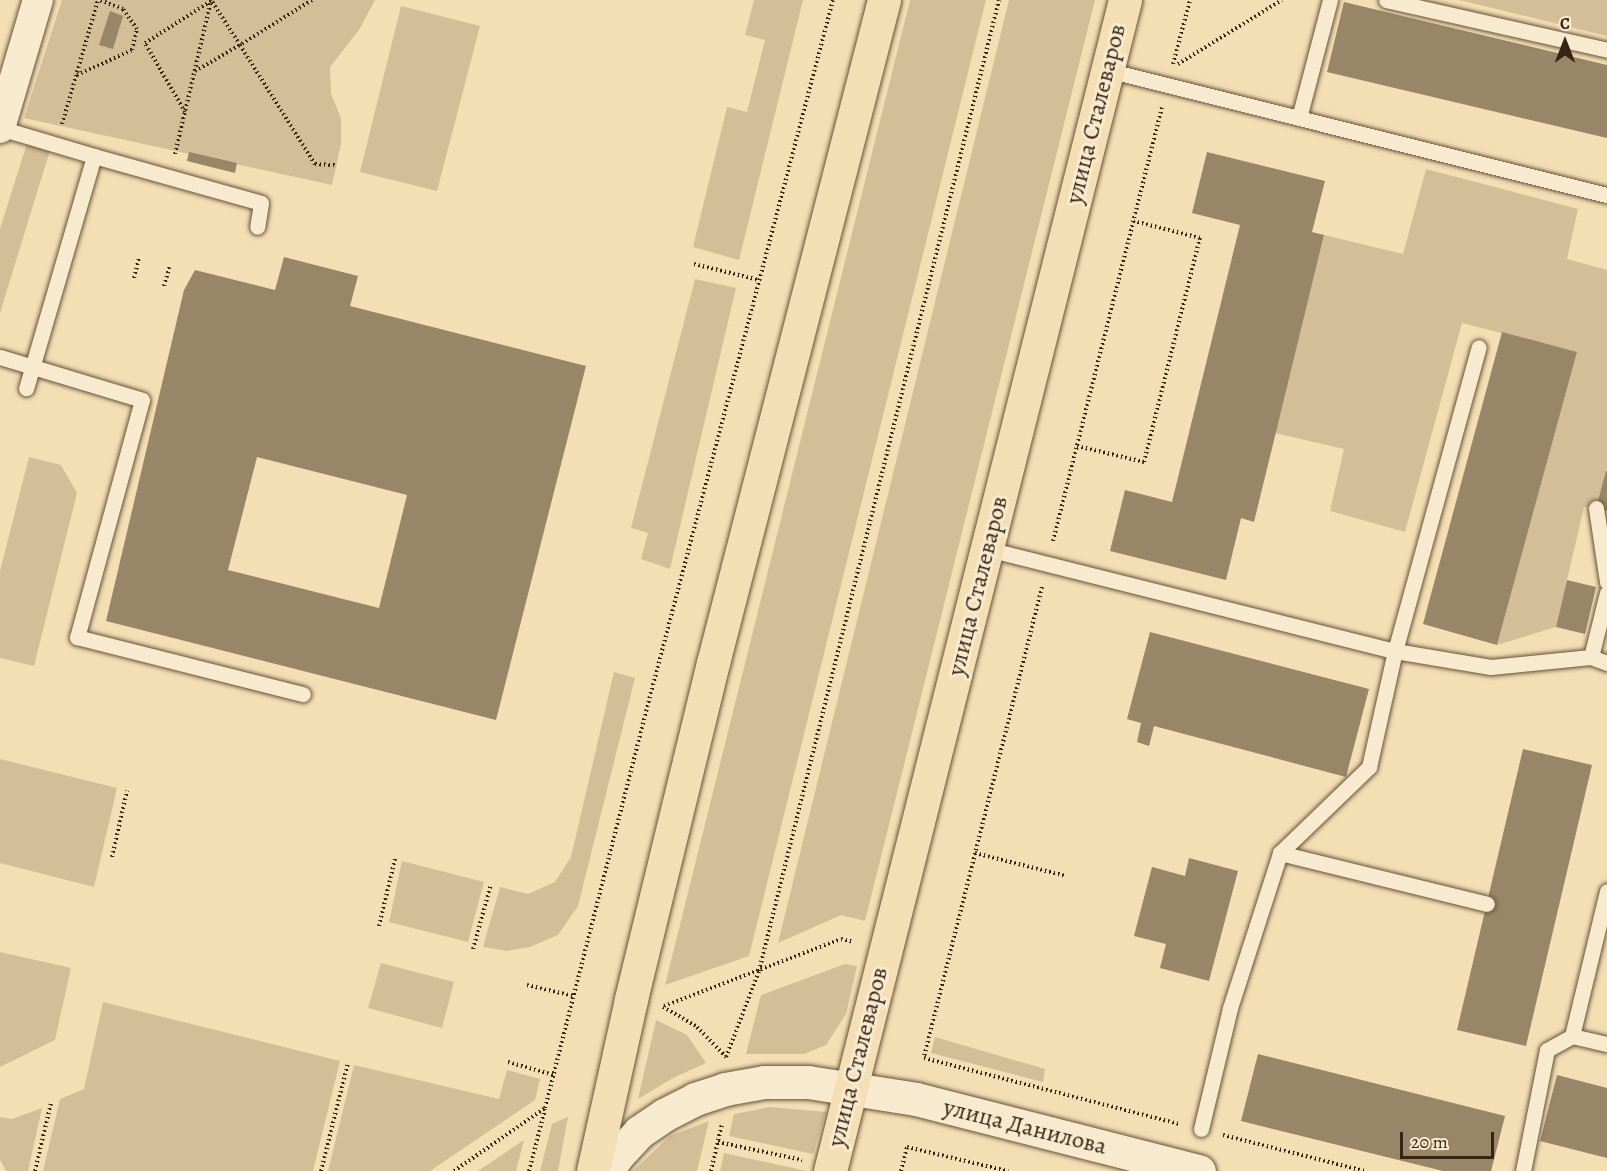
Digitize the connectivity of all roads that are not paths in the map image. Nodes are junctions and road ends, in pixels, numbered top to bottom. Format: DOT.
graph roads {
  1 [pos="39,0"];
  2 [pos="884,0"];
  3 [pos="1125,0"];
  4 [pos="1330,0"];
  5 [pos="1386,0"];
  6 [pos="1607,50"];
  7 [pos="1107,70"];
  8 [pos="1299,118"];
  9 [pos="0,128"];
  10 [pos="94,156"];
  11 [pos="1607,195"];
  12 [pos="257,227"];
  13 [pos="1479,347"];
  14 [pos="0,357"];
  15 [pos="32,367"];
  16 [pos="26,388"];
  17 [pos="1596,508"];
  18 [pos="988,549"];
  19 [pos="1607,582"];
  20 [pos="1607,593"];
  21 [pos="1395,651"];
  22 [pos="1591,657"];
  23 [pos="1607,663"];
  24 [pos="303,694"];
  25 [pos="1280,853"];
  26 [pos="1607,891"];
  27 [pos="1487,904"];
  28 [pos="1572,1036"];
  29 [pos="1607,1044"];
  30 [pos="851,1087"];
  31 [pos="1201,1129"];
  32 [pos="819,1166"];
  33 [pos="1181,1169"];
  34 [pos="593,1171"];
  35 [pos="607,1171"];
  36 [pos="1523,1171"];
  1 -- 9 [label="street"];
  2 -- 34 [label="main road"];
  3 -- 7 [label="main road, улица Сталеваров"];
  4 -- 8 [label="lane"];
  5 -- 6 [label="lane"];
  7 -- 8 [label="lane"];
  7 -- 18 [label="main road, улица Сталеваров"];
  8 -- 11 [label="lane"];
  9 -- 10 [label="lane"];
  10 -- 12 [label="lane"];
  10 -- 15 [label="lane"];
  13 -- 21 [label="lane"];
  14 -- 15 [label="lane"];
  15 -- 16 [label="lane"];
  15 -- 24 [label="lane"];
  17 -- 19 [label="lane"];
  18 -- 21 [label="lane"];
  18 -- 30 [label="main road, улица Сталеваров"];
  20 -- 22 [label="lane"];
  21 -- 22 [label="lane"];
  21 -- 25 [label="lane"];
  22 -- 23 [label="lane"];
  25 -- 27 [label="lane"];
  25 -- 31 [label="lane"];
  26 -- 28 [label="lane"];
  28 -- 29 [label="lane"];
  28 -- 36 [label="lane"];
  30 -- 32 [label="main road, улица Сталеваров"];
  30 -- 33 [label="main road, улица Данилова"];
  30 -- 35 [label="main road, улица Данилова"];
}
